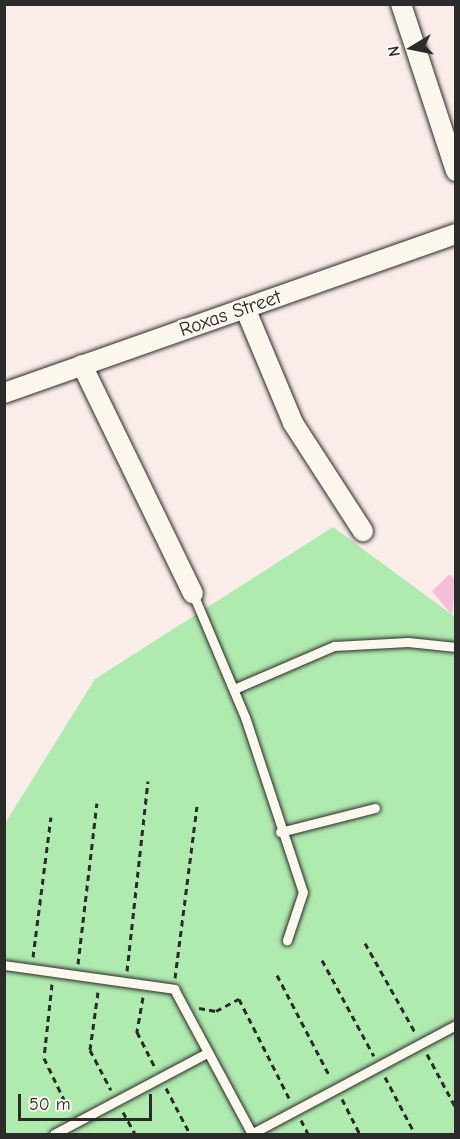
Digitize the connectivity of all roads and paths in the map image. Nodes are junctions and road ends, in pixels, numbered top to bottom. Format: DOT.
graph roads {
  1 [pos="401,4"];
  2 [pos="456,171"];
  3 [pos="456,234"];
  4 [pos="245,308"];
  5 [pos="82,365"];
  6 [pos="4,393"];
  7 [pos="363,531"];
  8 [pos="193,594"];
  9 [pos="456,647"];
  10 [pos="234,689"];
  11 [pos="148,781"];
  12 [pos="97,803"];
  13 [pos="197,806"];
  14 [pos="375,808"];
  15 [pos="51,817"];
  16 [pos="280,832"];
  17 [pos="287,940"];
  18 [pos="365,943"];
  19 [pos="322,960"];
  20 [pos="4,965"];
  21 [pos="32,967"];
  22 [pos="53,969"];
  23 [pos="76,975"];
  24 [pos="277,975"];
  25 [pos="100,979"];
  26 [pos="126,982"];
  27 [pos="145,985"];
  28 [pos="174,989"];
  29 [pos="181,1004"];
  30 [pos="456,1025"];
  31 [pos="422,1044"];
  32 [pos="207,1053"];
  33 [pos="381,1068"];
  34 [pos="160,1078"];
  35 [pos="337,1089"];
  36 [pos="117,1101"];
  37 [pos="456,1108"];
  38 [pos="295,1110"];
  39 [pos="76,1124"];
  40 [pos="54,1134"];
  41 [pos="135,1134"];
  42 [pos="190,1134"];
  43 [pos="252,1134"];
  44 [pos="308,1134"];
  45 [pos="360,1134"];
  46 [pos="415,1134"];
  1 -- 2 [label="street"];
  3 -- 4 [label="street, Roxas Street"];
  4 -- 5 [label="street, Roxas Street"];
  4 -- 7 [label="street"];
  5 -- 6 [label="street, Roxas Street"];
  5 -- 8 [label="street"];
  8 -- 10 [label="lane"];
  9 -- 10 [label="lane"];
  10 -- 16 [label="lane"];
  11 -- 26 [label="path"];
  12 -- 23 [label="path"];
  13 -- 28 [label="path"];
  14 -- 16 [label="lane"];
  15 -- 21 [label="path"];
  16 -- 17 [label="lane"];
  18 -- 31 [label="path"];
  19 -- 33 [label="path"];
  20 -- 21 [label="lane"];
  21 -- 22 [label="lane"];
  22 -- 23 [label="lane"];
  22 -- 39 [label="path"];
  23 -- 25 [label="lane"];
  24 -- 35 [label="path"];
  25 -- 26 [label="lane"];
  25 -- 36 [label="path"];
  26 -- 27 [label="lane"];
  27 -- 28 [label="lane"];
  27 -- 34 [label="path"];
  28 -- 29 [label="lane"];
  29 -- 32 [label="lane"];
  29 -- 38 [label="path"];
  30 -- 31 [label="lane"];
  31 -- 33 [label="lane"];
  31 -- 37 [label="path"];
  32 -- 34 [label="lane"];
  32 -- 43 [label="lane"];
  33 -- 35 [label="lane"];
  33 -- 46 [label="path"];
  34 -- 36 [label="lane"];
  34 -- 42 [label="path"];
  35 -- 38 [label="lane"];
  35 -- 45 [label="path"];
  36 -- 39 [label="lane"];
  36 -- 41 [label="path"];
  38 -- 43 [label="lane"];
  38 -- 44 [label="path"];
  39 -- 40 [label="lane"];
}
